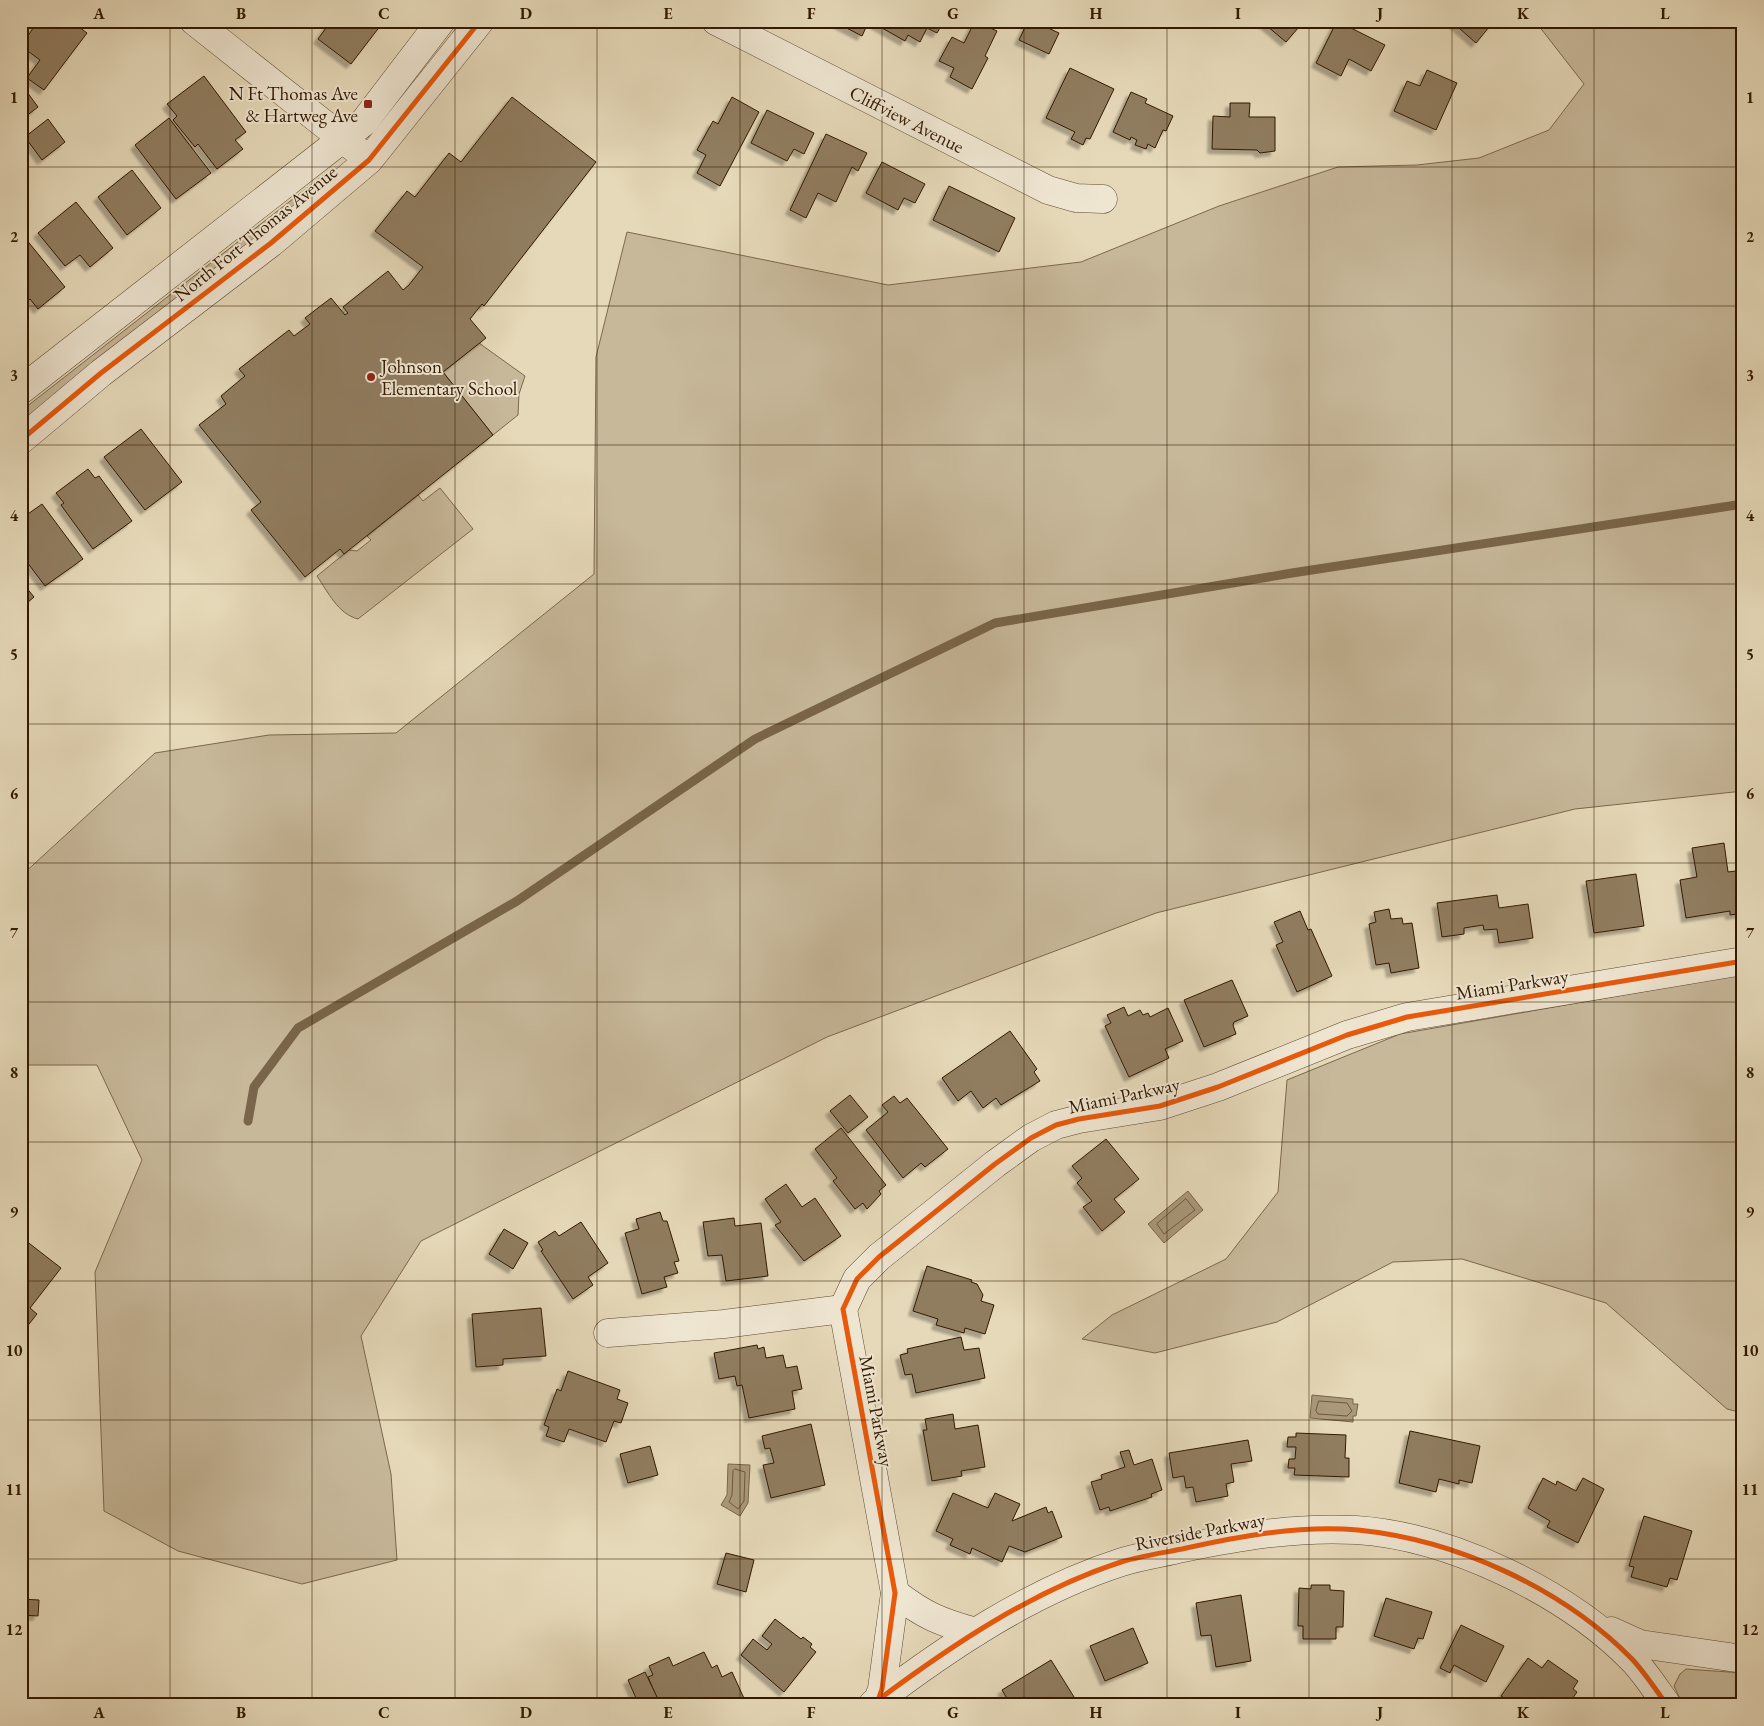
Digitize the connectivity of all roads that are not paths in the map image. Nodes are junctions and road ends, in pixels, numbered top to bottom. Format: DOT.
graph roads {
  1 [pos="194,21"];
  2 [pos="441,21"];
  3 [pos="480,21"];
  4 [pos="716,21"];
  5 [pos="344,139"];
  6 [pos="369,160"];
  7 [pos="1103,199"];
  8 [pos="21,390"];
  9 [pos="21,440"];
  10 [pos="1743,961"];
  11 [pos="843,1309"];
  12 [pos="608,1333"];
  13 [pos="895,1593"];
  14 [pos="1587,1621"];
  15 [pos="976,1632"];
  16 [pos="1743,1659"];
  17 [pos="875,1703"];
  18 [pos="1668,1705"];
  1 -- 5 [label="street"];
  2 -- 5 [label="street, North Fort Thomas Avenue"];
  3 -- 6 [label="street, North Fort Thomas Avenue"];
  4 -- 7 [label="street, Cliffview Avenue"];
  5 -- 6 [label="street"];
  5 -- 8 [label="street, North Fort Thomas Avenue"];
  6 -- 9 [label="street, North Fort Thomas Avenue"];
  10 -- 11 [label="street, Miami Parkway"];
  11 -- 12 [label="street"];
  11 -- 13 [label="street, Miami Parkway"];
  13 -- 15 [label="street"];
  13 -- 17 [label="street, Miami Parkway"];
  14 -- 15 [label="street, Riverside Parkway"];
  14 -- 16 [label="street, Riverside Parkway"];
  14 -- 18 [label="street, Riverside Parkway"];
  15 -- 17 [label="street, Riverside Parkway"];
}
